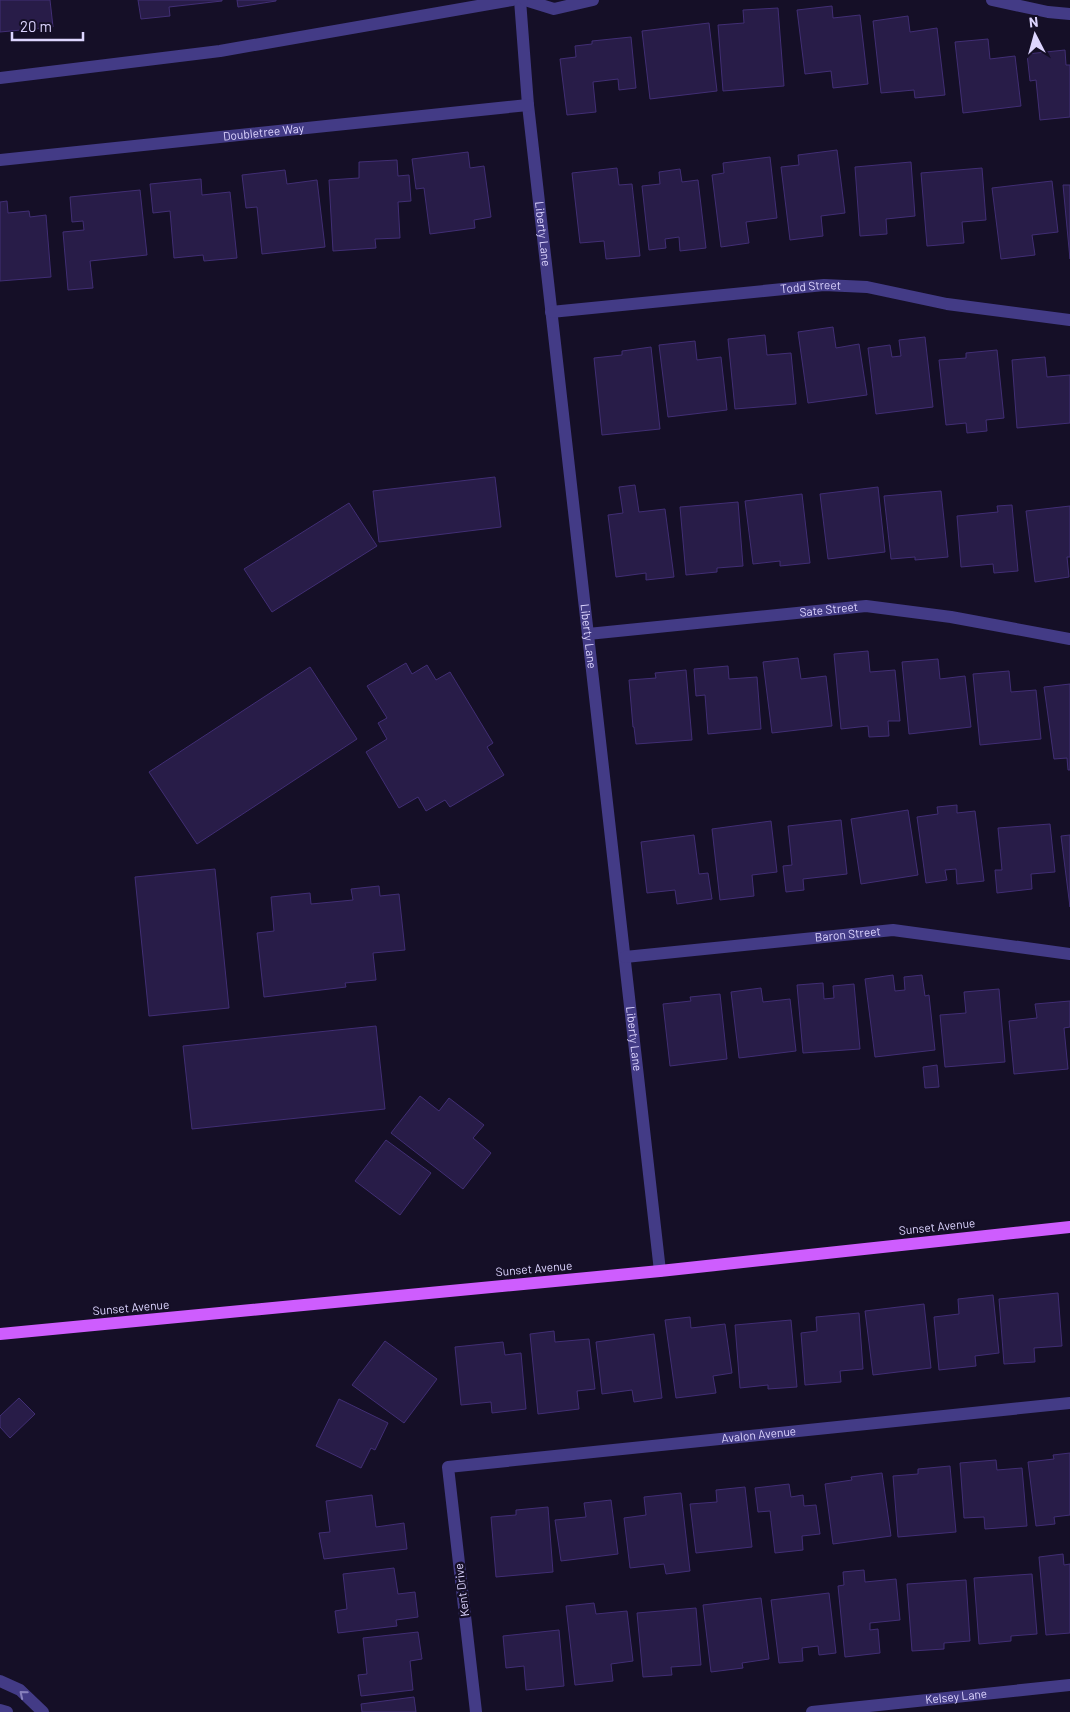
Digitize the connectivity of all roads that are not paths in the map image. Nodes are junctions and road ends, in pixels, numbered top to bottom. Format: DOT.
graph roads {
  1 [pos="512,0"];
  2 [pos="520,0"];
  3 [pos="525,0"];
  4 [pos="593,0"];
  5 [pos="994,0"];
  6 [pos="1070,14"];
  7 [pos="0,78"];
  8 [pos="528,105"];
  9 [pos="0,160"];
  10 [pos="551,312"];
  11 [pos="1070,320"];
  12 [pos="588,634"];
  13 [pos="1070,638"];
  14 [pos="1070,954"];
  15 [pos="625,957"];
  16 [pos="1070,1227"];
  17 [pos="660,1271"];
  18 [pos="0,1334"];
  19 [pos="1070,1403"];
  20 [pos="448,1467"];
  21 [pos="0,1681"];
  22 [pos="1070,1685"];
  23 [pos="0,1710"];
  24 [pos="7,1712"];
  25 [pos="43,1712"];
  26 [pos="476,1712"];
  27 [pos="812,1712"];
  1 -- 7 [label="street"];
  2 -- 8 [label="street, Liberty Lane"];
  3 -- 4 [label="street"];
  5 -- 6 [label="street"];
  8 -- 9 [label="street, Doubletree Way"];
  8 -- 10 [label="street, Liberty Lane"];
  10 -- 11 [label="street, Todd Street"];
  10 -- 12 [label="street, Liberty Lane"];
  12 -- 13 [label="street, Sate Street"];
  12 -- 15 [label="street, Liberty Lane"];
  14 -- 15 [label="street, Baron Street"];
  15 -- 17 [label="street, Liberty Lane"];
  16 -- 17 [label="main road, Sunset Avenue"];
  17 -- 18 [label="main road, Sunset Avenue"];
  19 -- 20 [label="street, Avalon Avenue"];
  20 -- 26 [label="street, Kent Drive"];
  25 -- 21 [label="street, one-way"];
  22 -- 27 [label="street, Kelsey Lane"];
  23 -- 24 [label="street"];
}
